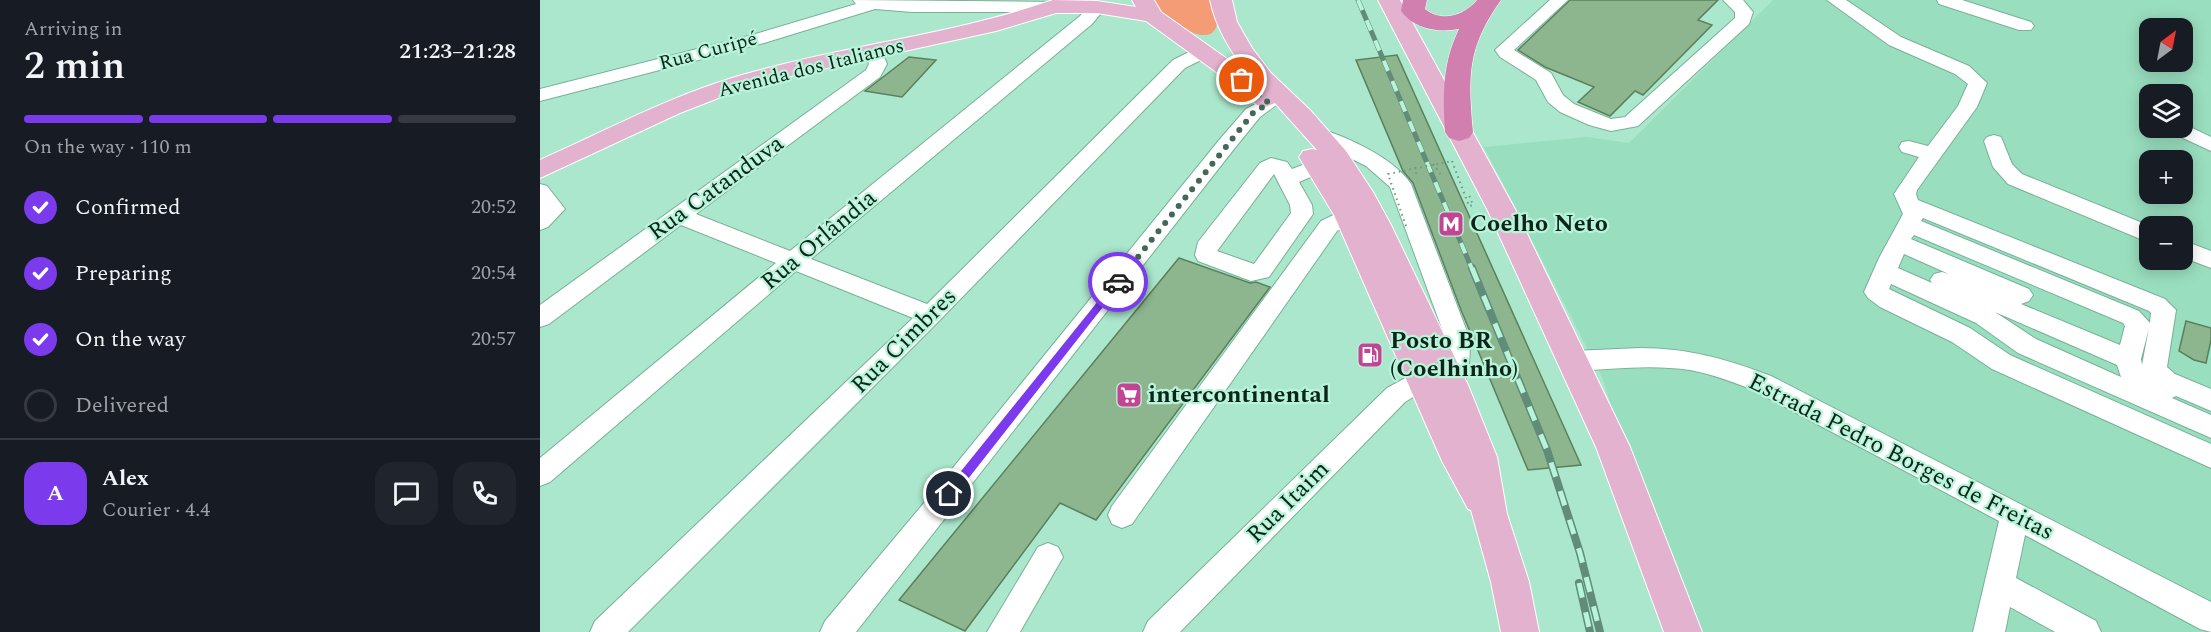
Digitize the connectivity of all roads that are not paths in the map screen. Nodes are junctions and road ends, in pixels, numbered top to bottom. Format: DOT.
graph roads {
  1 [pos="1389,0"];
  2 [pos="1415,0"];
  3 [pos="1560,0"];
  4 [pos="1731,0"];
  5 [pos="1835,0"];
  6 [pos="1842,0"];
  7 [pos="1945,0"];
  8 [pos="868,2"];
  9 [pos="1066,3"];
  10 [pos="1097,7"];
  11 [pos="1148,8"];
  12 [pos="1483,8"];
  13 [pos="1224,11"];
  14 [pos="1862,20"];
  15 [pos="2025,26"];
  16 [pos="1183,37"];
  17 [pos="1203,52"];
  18 [pos="875,60"];
  19 [pos="540,95"];
  20 [pos="1269,103"];
  21 [pos="1319,135"];
  22 [pos="2193,136"];
  23 [pos="1994,141"];
  24 [pos="2211,145"];
  25 [pos="1455,147"];
  26 [pos="1909,147"];
  27 [pos="1933,156"];
  28 [pos="1318,166"];
  29 [pos="540,170"];
  30 [pos="1287,179"];
  31 [pos="540,191"];
  32 [pos="1348,215"];
  33 [pos="679,216"];
  34 [pos="540,222"];
  35 [pos="2139,230"];
  36 [pos="1899,240"];
  37 [pos="2193,253"];
  38 [pos="2211,260"];
  39 [pos="793,261"];
  40 [pos="2020,293"];
  41 [pos="932,315"];
  42 [pos="540,318"];
  43 [pos="2130,351"];
  44 [pos="1993,356"];
  45 [pos="1573,361"];
  46 [pos="1437,382"];
  47 [pos="2211,400"];
  48 [pos="2211,410"];
  49 [pos="2211,427"];
  50 [pos="2211,456"];
  51 [pos="540,474"];
  52 [pos="1122,515"];
  53 [pos="2015,515"];
  54 [pos="1048,556"];
  55 [pos="2000,585"];
  56 [pos="2211,618"];
  57 [pos="606,632"];
  58 [pos="836,632"];
  59 [pos="1003,632"];
  60 [pos="1159,632"];
  61 [pos="1520,632"];
  62 [pos="1683,632"];
  63 [pos="1989,632"];
  64 [pos="2085,632"];
  1 -- 25 [label="main road"];
  2 -- 12 [label="highway"];
  3 -- 4 [label="street"];
  5 -- 14 [label="street"];
  6 -- 14 [label="street"];
  7 -- 15 [label="street"];
  8 -- 9 [label="street, Rua Curipé"];
  8 -- 19 [label="street, Rua Curipé"];
  9 -- 10 [label="main road, Avenida dos Italianos"];
  9 -- 18 [label="main road, Avenida dos Italianos"];
  10 -- 11 [label="main road, Avenida dos Italianos"];
  10 -- 39 [label="street, Rua Orlândia"];
  11 -- 16 [label="main road"];
  12 -- 25 [label="highway"];
  13 -- 16 [label="main road"];
  13 -- 21 [label="main road"];
  14 -- 27 [label="street"];
  16 -- 17 [label="main road"];
  17 -- 20 [label="main road"];
  17 -- 41 [label="street, Rua Cimbres"];
  18 -- 29 [label="main road, Avenida dos Italianos"];
  18 -- 33 [label="street, Rua Catanduva"];
  20 -- 28 [label="main road"];
  20 -- 58 [label="street"];
  21 -- 46 [label="main road"];
  21 -- 46 [label="street"];
  22 -- 24 [label="street"];
  23 -- 35 [label="street"];
  25 -- 45 [label="main road"];
  26 -- 27 [label="street"];
  27 -- 36 [label="street"];
  28 -- 30 [label="street"];
  28 -- 32 [label="main road"];
  30 -- 30 [label="street"];
  31 -- 34 [label="street"];
  32 -- 46 [label="main road"];
  32 -- 52 [label="street"];
  33 -- 39 [label="street"];
  33 -- 42 [label="street, Rua Catanduva"];
  36 -- 40 [label="street"];
  36 -- 40 [label="street"];
  36 -- 44 [label="street"];
  37 -- 38 [label="street"];
  39 -- 41 [label="street"];
  39 -- 51 [label="street, Rua Orlândia"];
  40 -- 43 [label="street"];
  40 -- 43 [label="street"];
  40 -- 44 [label="street"];
  40 -- 47 [label="street"];
  40 -- 49 [label="street"];
  41 -- 57 [label="street, Rua Cimbres"];
  43 -- 48 [label="street"];
  44 -- 50 [label="street"];
  45 -- 53 [label="street, Estrada Pedro Borges de Freitas"];
  45 -- 62 [label="main road"];
  46 -- 60 [label="street, Rua Itaim"];
  46 -- 61 [label="main road"];
  53 -- 55 [label="street"];
  53 -- 56 [label="street, Estrada Pedro Borges de Freitas"];
  54 -- 59 [label="street"];
  55 -- 63 [label="street"];
  55 -- 64 [label="street"];
}
